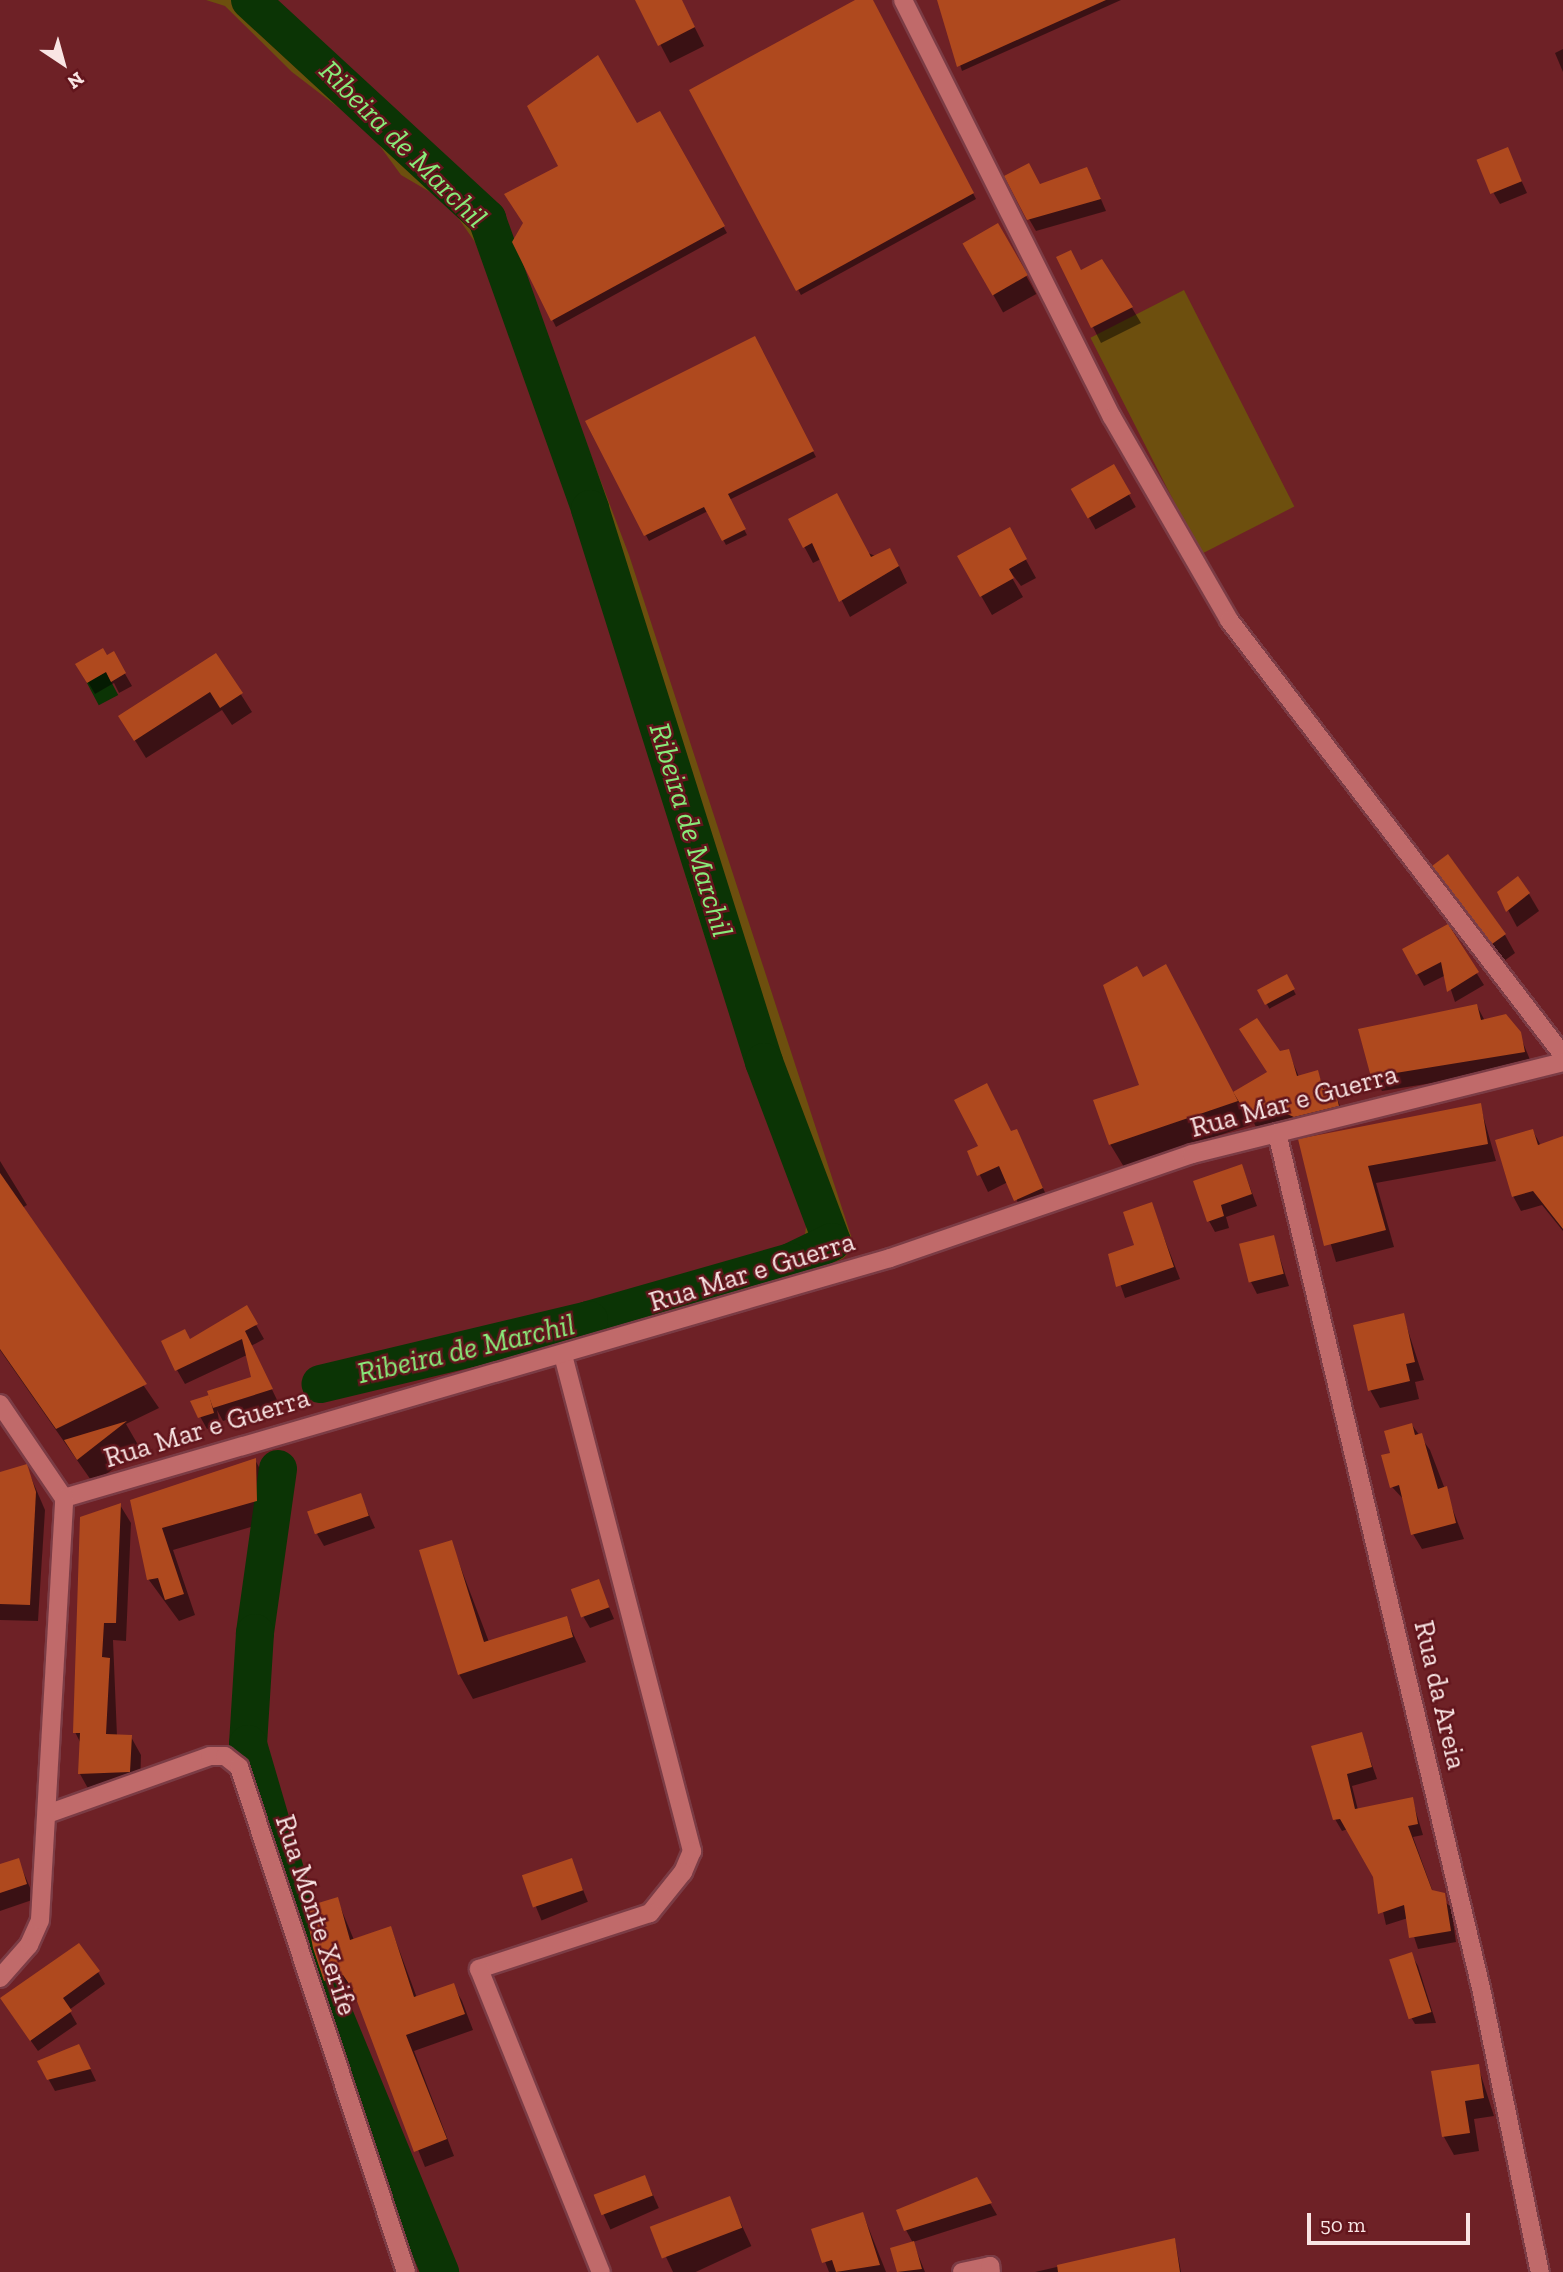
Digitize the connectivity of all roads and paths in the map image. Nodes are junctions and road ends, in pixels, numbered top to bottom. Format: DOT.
graph roads {
  1 [pos="903,0"];
  2 [pos="1563,1055"];
  3 [pos="1563,1062"];
  4 [pos="1277,1133"];
  5 [pos="563,1355"];
  6 [pos="0,1405"];
  7 [pos="64,1498"];
  8 [pos="50,1813"];
  9 [pos="0,1978"];
  10 [pos="406,2272"];
  11 [pos="601,2272"];
  12 [pos="962,2272"];
  13 [pos="991,2272"];
  14 [pos="1540,2272"];
  1 -- 2 [label="street"];
  3 -- 4 [label="street, Rua Mar e Guerra"];
  4 -- 5 [label="street, Rua Mar e Guerra"];
  4 -- 14 [label="street, Rua da Areia"];
  5 -- 7 [label="street, Rua Mar e Guerra"];
  5 -- 11 [label="street"];
  6 -- 7 [label="street"];
  7 -- 8 [label="street"];
  8 -- 9 [label="street"];
  8 -- 10 [label="street, Rua Monte Xerife"];
  12 -- 13 [label="street"];
}
